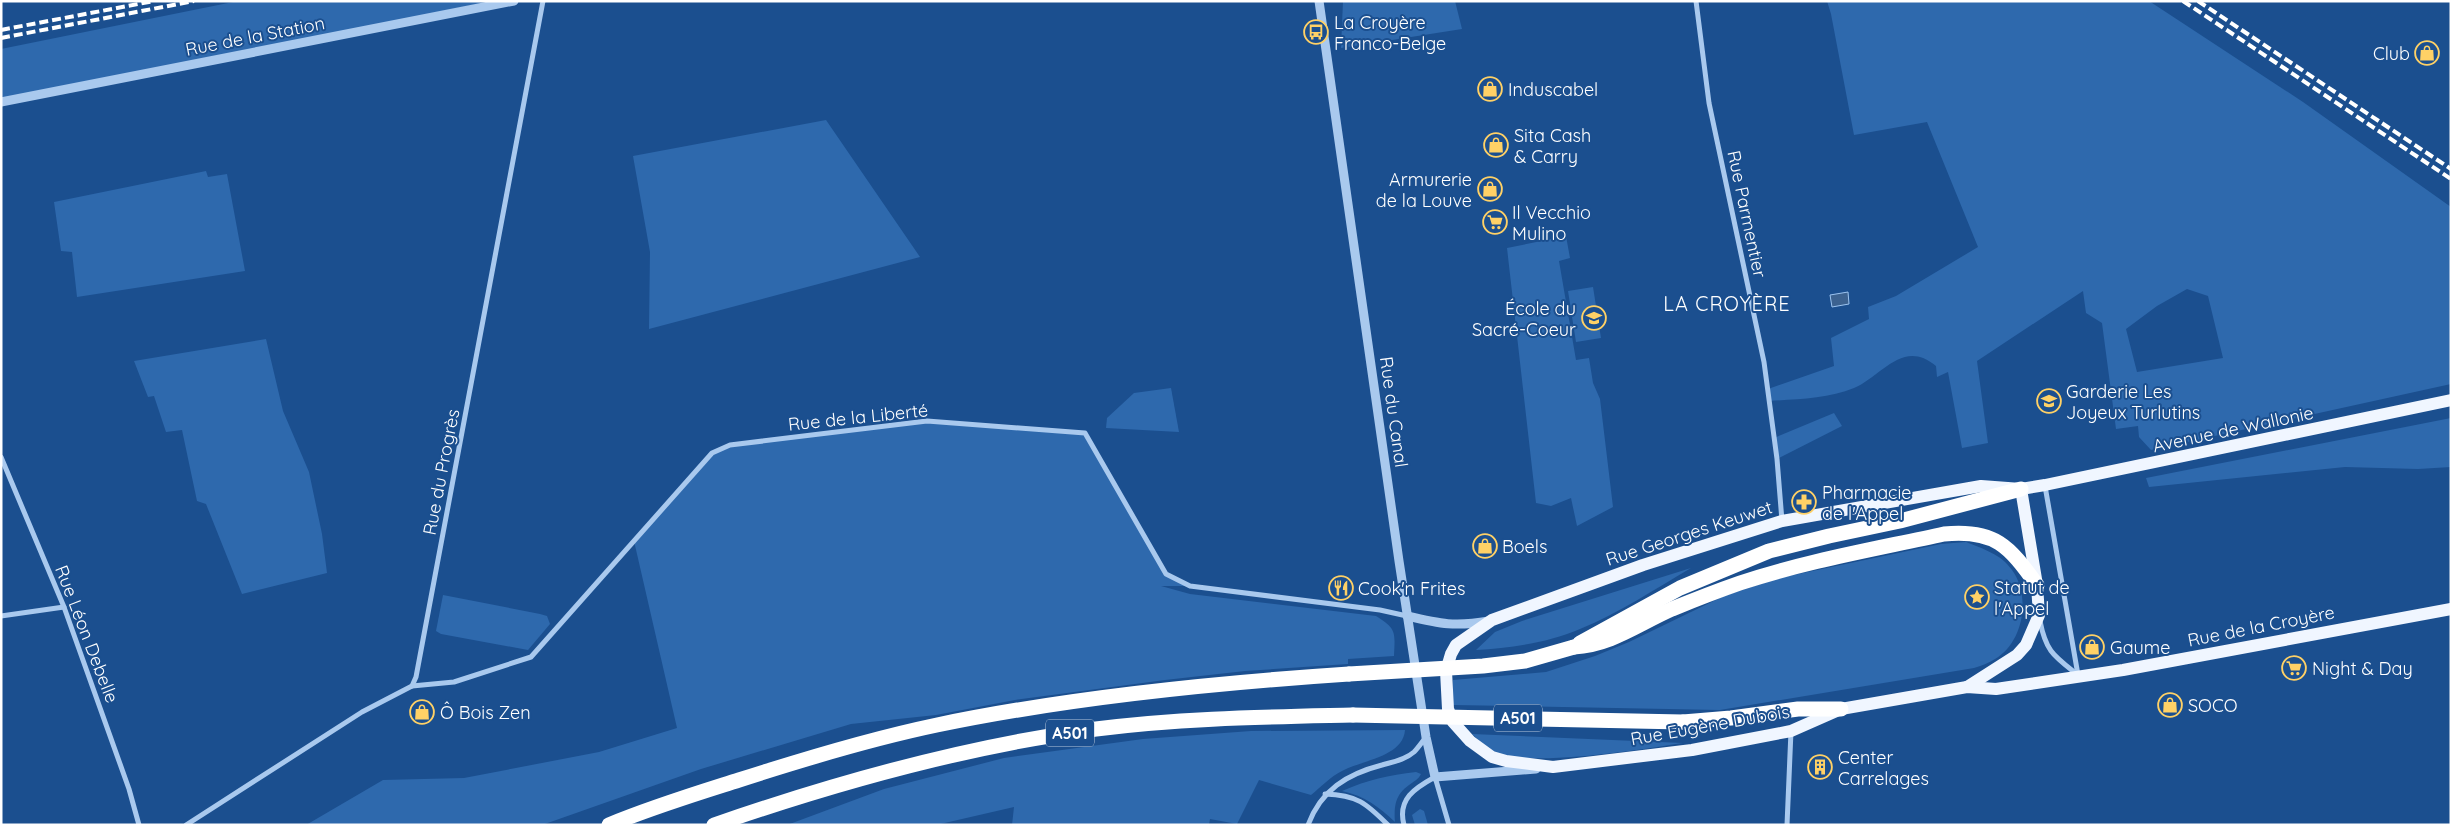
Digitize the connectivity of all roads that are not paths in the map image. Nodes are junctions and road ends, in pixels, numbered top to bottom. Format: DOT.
graph roads {
  1 [pos="514,1"];
  2 [pos="543,1"];
  3 [pos="1319,1"];
  4 [pos="1696,1"];
  5 [pos="1,102"];
  6 [pos="2451,400"];
  7 [pos="1,457"];
  8 [pos="2045,485"];
  9 [pos="2021,489"];
  10 [pos="1782,521"];
  11 [pos="2037,585"];
  12 [pos="1668,603"];
  13 [pos="64,607"];
  14 [pos="2451,609"];
  15 [pos="2039,615"];
  16 [pos="1,616"];
  17 [pos="1407,616"];
  18 [pos="1492,620"];
  19 [pos="2078,675"];
  20 [pos="412,686"];
  21 [pos="1967,687"];
  22 [pos="1841,709"];
  23 [pos="1791,731"];
  24 [pos="1426,737"];
  25 [pos="1553,767"];
  26 [pos="1435,777"];
  27 [pos="1325,794"];
  28 [pos="139,825"];
  29 [pos="186,825"];
  30 [pos="609,825"];
  31 [pos="714,825"];
  32 [pos="1308,825"];
  33 [pos="1388,825"];
  34 [pos="1404,825"];
  35 [pos="1449,825"];
  36 [pos="1787,825"];
  1 -- 5 [label="street, Rue de la Station"];
  2 -- 20 [label="street, Rue du Progrès"];
  3 -- 17 [label="street, Rue du Canal"];
  4 -- 10 [label="street, Rue Parmentier"];
  6 -- 8 [label="main road, Avenue de Wallonie"];
  7 -- 13 [label="street, Rue Léon Debelle"];
  8 -- 9 [label="main road, Avenue de Wallonie"];
  8 -- 19 [label="street"];
  9 -- 10 [label="main road, Rue Georges Keuwet"];
  9 -- 11 [label="main road"];
  9 -- 12 [label="highway"];
  10 -- 18 [label="main road, Rue Georges Keuwet"];
  11 -- 12 [label="highway"];
  11 -- 15 [label="main road"];
  12 -- 30 [label="highway, A501, bridge"];
  13 -- 16 [label="street"];
  13 -- 28 [label="street, Rue Léon Debelle"];
  14 -- 19 [label="main road, Rue de la Croyère"];
  15 -- 19 [label="street"];
  15 -- 21 [label="main road"];
  17 -- 18 [label="street"];
  17 -- 20 [label="street, Rue de la Liberté"];
  17 -- 24 [label="street, Rue du Canal"];
  18 -- 25 [label="main road, Rue Georges Keuwet"];
  19 -- 21 [label="main road, Rue Eugène Dubois"];
  20 -- 29 [label="street"];
  21 -- 22 [label="main road, Rue Eugène Dubois"];
  22 -- 23 [label="main road, Rue Eugène Dubois"];
  22 -- 31 [label="highway, A501, bridge"];
  23 -- 25 [label="main road, Rue Eugène Dubois"];
  23 -- 36 [label="street"];
  24 -- 26 [label="street, Rue du Canal"];
  24 -- 27 [label="street"];
  25 -- 26 [label="street, Rue Eugène Dubois"];
  26 -- 34 [label="street, Rue Eugène Dubois"];
  26 -- 35 [label="street, Rue du Canal"];
  27 -- 32 [label="street"];
  27 -- 33 [label="street"];
}
